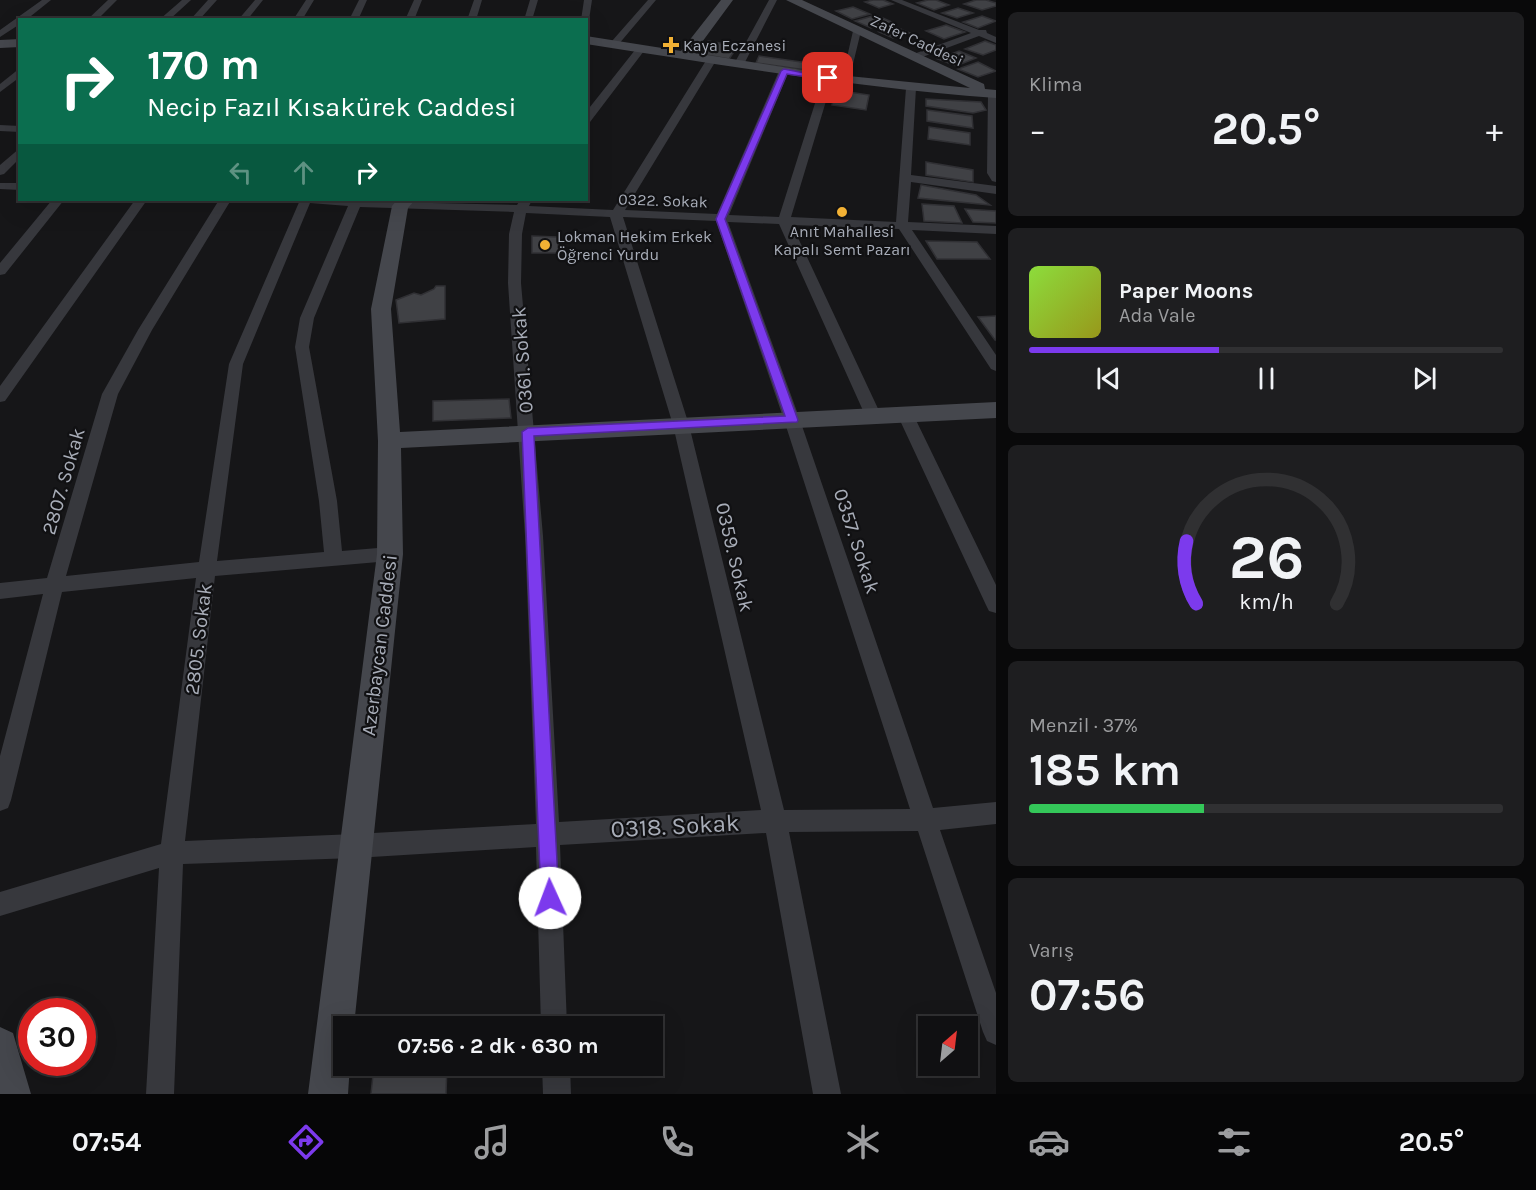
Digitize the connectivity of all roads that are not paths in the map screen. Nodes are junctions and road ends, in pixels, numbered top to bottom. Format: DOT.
graph roads {
  1 [pos="47,0"];
  2 [pos="113,0"];
  3 [pos="186,0"];
  4 [pos="213,0"];
  5 [pos="259,0"];
  6 [pos="310,0"];
  7 [pos="363,0"];
  8 [pos="418,0"];
  9 [pos="478,0"];
  10 [pos="534,0"];
  11 [pos="588,0"];
  12 [pos="652,0"];
  13 [pos="727,0"];
  14 [pos="773,0"];
  15 [pos="792,0"];
  16 [pos="895,0"];
  17 [pos="23,18"];
  18 [pos="93,18"];
  19 [pos="166,18"];
  20 [pos="197,18"];
  21 [pos="244,18"];
  22 [pos="298,18"];
  23 [pos="354,18"];
  24 [pos="410,18"];
  25 [pos="472,18"];
  26 [pos="529,18"];
  27 [pos="585,18"];
  28 [pos="18,21"];
  29 [pos="996,28"];
  30 [pos="856,31"];
  31 [pos="0,34"];
  32 [pos="980,34"];
  33 [pos="588,40"];
  34 [pos="996,40"];
  35 [pos="18,43"];
  36 [pos="615,43"];
  37 [pos="0,44"];
  38 [pos="642,47"];
  39 [pos="686,54"];
  40 [pos="914,57"];
  41 [pos="712,59"];
  42 [pos="740,64"];
  43 [pos="848,64"];
  44 [pos="784,71"];
  45 [pos="18,73"];
  46 [pos="828,78"];
  47 [pos="911,88"];
  48 [pos="0,89"];
  49 [pos="995,94"];
  50 [pos="588,117"];
  51 [pos="0,128"];
  52 [pos="18,129"];
  53 [pos="995,136"];
  54 [pos="18,153"];
  55 [pos="0,172"];
  56 [pos="905,178"];
  57 [pos="996,179"];
  58 [pos="0,186"];
  59 [pos="18,187"];
  60 [pos="996,190"];
  61 [pos="57,201"];
  62 [pos="140,201"];
  63 [pos="224,201"];
  64 [pos="306,201"];
  65 [pos="356,201"];
  66 [pos="372,201"];
  67 [pos="404,203"];
  68 [pos="522,204"];
  69 [pos="616,214"];
  70 [pos="721,219"];
  71 [pos="784,221"];
  72 [pos="902,225"];
  73 [pos="996,230"];
  74 [pos="0,271"];
  75 [pos="996,366"];
  76 [pos="0,398"];
  77 [pos="996,410"];
  78 [pos="905,414"];
  79 [pos="873,415"];
  80 [pos="792,420"];
  81 [pos="681,425"];
  82 [pos="528,432"];
  83 [pos="389,441"];
  84 [pos="390,554"];
  85 [pos="334,558"];
  86 [pos="207,568"];
  87 [pos="54,586"];
  88 [pos="0,591"];
  89 [pos="996,605"];
  90 [pos="0,800"];
  91 [pos="996,813"];
  92 [pos="775,820"];
  93 [pos="926,820"];
  94 [pos="548,834"];
  95 [pos="355,846"];
  96 [pos="172,853"];
  97 [pos="0,904"];
  98 [pos="554,1016"];
  99 [pos="996,1032"];
  100 [pos="0,1046"];
  101 [pos="555,1076"];
  102 [pos="11,1094"];
  103 [pos="160,1094"];
  104 [pos="328,1094"];
  105 [pos="556,1094"];
  106 [pos="827,1094"];
  1 -- 17 [label="street"];
  2 -- 18 [label="street"];
  3 -- 19 [label="street"];
  4 -- 20 [label="street"];
  5 -- 21 [label="street"];
  6 -- 22 [label="street"];
  7 -- 23 [label="street"];
  8 -- 24 [label="street"];
  9 -- 25 [label="street"];
  10 -- 26 [label="street"];
  11 -- 27 [label="street"];
  12 -- 36 [label="street"];
  13 -- 39 [label="street"];
  14 -- 42 [label="street"];
  15 -- 30 [label="street, Zafer Caddesi"];
  16 -- 32 [label="street"];
  28 -- 31 [label="street"];
  29 -- 32 [label="street"];
  30 -- 40 [label="street, Zafer Caddesi"];
  30 -- 43 [label="street"];
  32 -- 34 [label="street"];
  32 -- 40 [label="street"];
  33 -- 36 [label="street"];
  35 -- 37 [label="street"];
  36 -- 38 [label="street"];
  38 -- 39 [label="street"];
  38 -- 50 [label="street"];
  39 -- 41 [label="street"];
  40 -- 49 [label="street, Zafer Caddesi"];
  41 -- 42 [label="street"];
  41 -- 69 [label="street"];
  42 -- 44 [label="street"];
  44 -- 46 [label="street"];
  44 -- 70 [label="street"];
  45 -- 48 [label="street"];
  46 -- 47 [label="street"];
  46 -- 71 [label="street"];
  47 -- 49 [label="street"];
  47 -- 56 [label="street"];
  49 -- 53 [label="street"];
  51 -- 52 [label="street"];
  53 -- 57 [label="street"];
  54 -- 55 [label="street"];
  56 -- 60 [label="street"];
  56 -- 72 [label="street"];
  58 -- 59 [label="street"];
  61 -- 74 [label="street"];
  62 -- 76 [label="street"];
  63 -- 87 [label="street, 2807. Sokak"];
  64 -- 86 [label="street, 2805. Sokak"];
  65 -- 85 [label="street"];
  66 -- 67 [label="street, 0322. Sokak"];
  67 -- 68 [label="street, 0322. Sokak"];
  67 -- 83 [label="street, Azerbaycan Caddesi"];
  68 -- 69 [label="street, 0322. Sokak"];
  68 -- 82 [label="street, 0361. Sokak"];
  69 -- 70 [label="street, 0322. Sokak"];
  69 -- 81 [label="street, 0359. Sokak"];
  70 -- 71 [label="street, 0322. Sokak"];
  70 -- 80 [label="street, 0357. Sokak"];
  71 -- 72 [label="street, 0322. Sokak"];
  71 -- 79 [label="street"];
  72 -- 73 [label="street, 0322. Sokak"];
  72 -- 75 [label="street"];
  77 -- 78 [label="street"];
  78 -- 79 [label="street"];
  78 -- 89 [label="street"];
  79 -- 80 [label="street"];
  80 -- 81 [label="street"];
  80 -- 93 [label="street, 0357. Sokak"];
  81 -- 82 [label="street"];
  81 -- 92 [label="street, 0359. Sokak"];
  82 -- 83 [label="street"];
  82 -- 94 [label="street, 0361. Sokak"];
  83 -- 84 [label="street, Azerbaycan Caddesi"];
  84 -- 85 [label="street"];
  84 -- 95 [label="street, Azerbaycan Caddesi"];
  85 -- 86 [label="street"];
  86 -- 87 [label="street"];
  86 -- 96 [label="street, 2805. Sokak"];
  87 -- 88 [label="street"];
  87 -- 90 [label="street, 2807. Sokak"];
  91 -- 93 [label="street, 0318. Sokak"];
  92 -- 93 [label="street, 0318. Sokak"];
  92 -- 94 [label="street, 0318. Sokak"];
  92 -- 106 [label="street, 0359. Sokak"];
  93 -- 99 [label="street, 0357. Sokak"];
  94 -- 95 [label="street, 0318. Sokak"];
  94 -- 98 [label="street, 0361. Sokak"];
  95 -- 96 [label="street, 0318. Sokak"];
  95 -- 104 [label="street, Azerbaycan Caddesi"];
  96 -- 97 [label="street, 0318. Sokak"];
  96 -- 103 [label="street, 2805. Sokak"];
  100 -- 102 [label="street"];
  101 -- 105 [label="street"];
}
